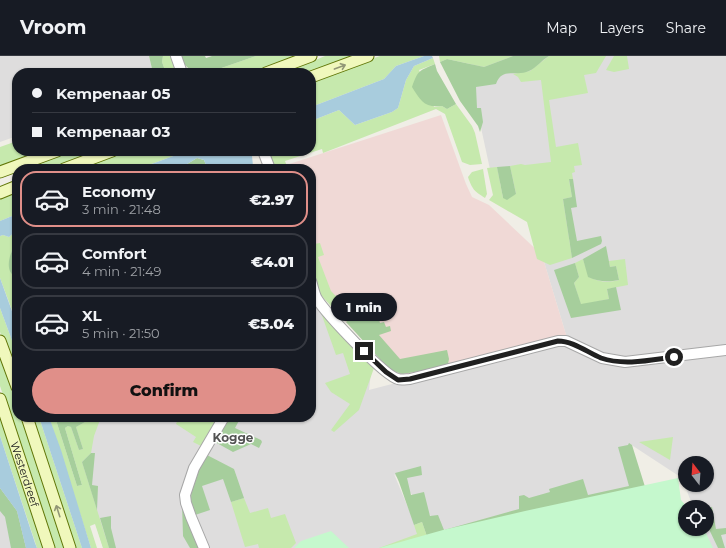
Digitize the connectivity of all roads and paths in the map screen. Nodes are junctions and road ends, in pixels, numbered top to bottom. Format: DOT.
graph roads {
  1 [pos="176,56"];
  2 [pos="311,56"];
  3 [pos="368,56"];
  4 [pos="180,68"];
  5 [pos="279,68"];
  6 [pos="316,75"];
  7 [pos="43,156"];
  8 [pos="99,156"];
  9 [pos="22,164"];
  10 [pos="77,164"];
  11 [pos="12,168"];
  12 [pos="0,172"];
  13 [pos="12,188"];
  14 [pos="0,193"];
  15 [pos="316,303"];
  16 [pos="0,341"];
  17 [pos="726,350"];
  18 [pos="12,373"];
  19 [pos="0,399"];
  20 [pos="29,422"];
  21 [pos="221,422"];
  22 [pos="49,548"];
  23 [pos="70,548"];
  24 [pos="204,548"];
  1 -- 4 [label="street"];
  2 -- 5 [label="main road"];
  6 -- 3 [label="main road, one-way"];
  7 -- 9 [label="main road"];
  8 -- 10 [label="main road"];
  11 -- 12 [label="main road"];
  13 -- 14 [label="main road"];
  15 -- 17 [label="street"];
  16 -- 18 [label="main road"];
  19 -- 22 [label="main road, Westerdreef"];
  23 -- 20 [label="main road, Westerdreef, one-way"];
  21 -- 24 [label="street"];
}
